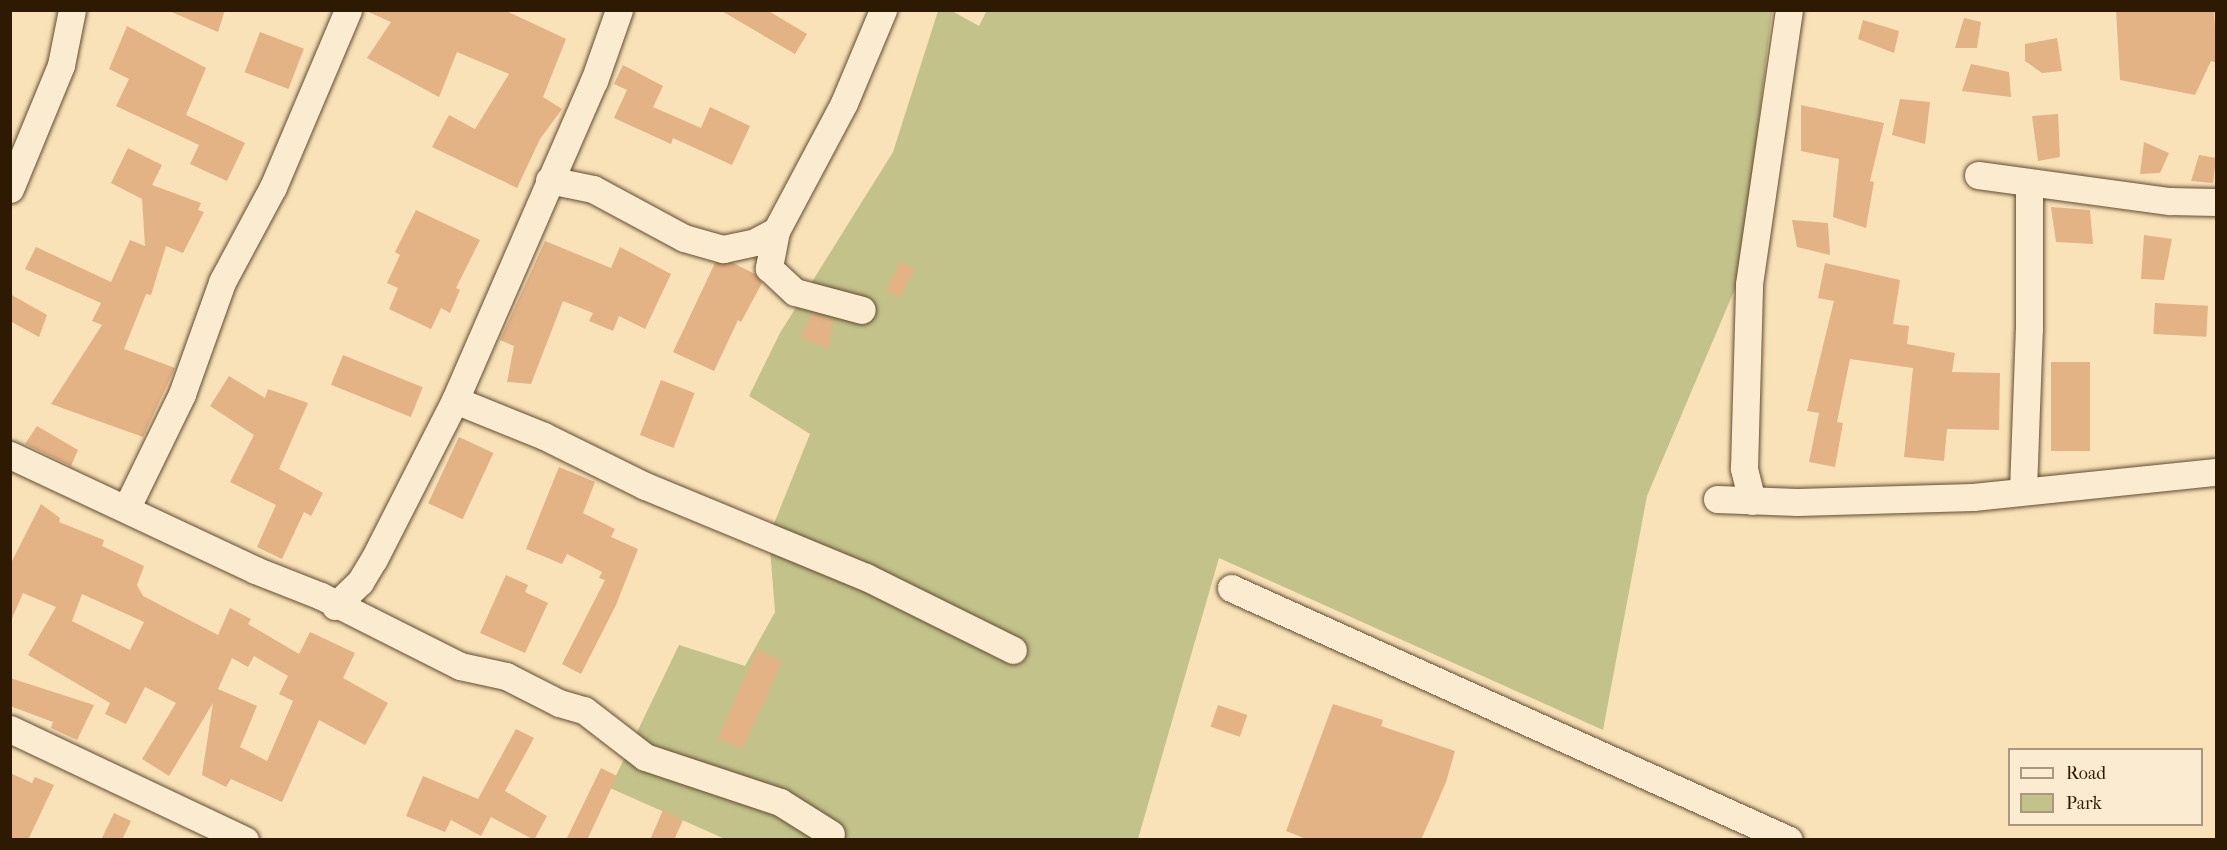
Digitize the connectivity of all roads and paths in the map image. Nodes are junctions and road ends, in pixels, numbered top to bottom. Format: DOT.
graph roads {
  1 [pos="72,10"];
  2 [pos="348,10"];
  3 [pos="619,10"];
  4 [pos="883,10"];
  5 [pos="1789,10"];
  6 [pos="1978,175"];
  7 [pos="549,180"];
  8 [pos="2029,183"];
  9 [pos="10,189"];
  10 [pos="2217,202"];
  11 [pos="776,231"];
  12 [pos="862,310"];
  13 [pos="455,400"];
  14 [pos="10,455"];
  15 [pos="2217,472"];
  16 [pos="2023,490"];
  17 [pos="1717,499"];
  18 [pos="1752,501"];
  19 [pos="127,507"];
  20 [pos="1230,588"];
  21 [pos="335,606"];
  22 [pos="1013,650"];
  23 [pos="10,729"];
  24 [pos="831,834"];
  25 [pos="245,840"];
  26 [pos="1789,840"];
  1 -- 9 [label="street"];
  2 -- 19 [label="street"];
  3 -- 7 [label="street"];
  4 -- 11 [label="street"];
  5 -- 18 [label="street"];
  6 -- 8 [label="street"];
  7 -- 11 [label="street"];
  7 -- 13 [label="street"];
  8 -- 10 [label="street"];
  8 -- 16 [label="street"];
  11 -- 12 [label="street"];
  13 -- 21 [label="street"];
  13 -- 22 [label="street"];
  14 -- 19 [label="street"];
  15 -- 16 [label="street"];
  16 -- 18 [label="street"];
  17 -- 18 [label="street"];
  19 -- 21 [label="street"];
  20 -- 26 [label="street"];
  21 -- 24 [label="street"];
  23 -- 25 [label="street"];
}
